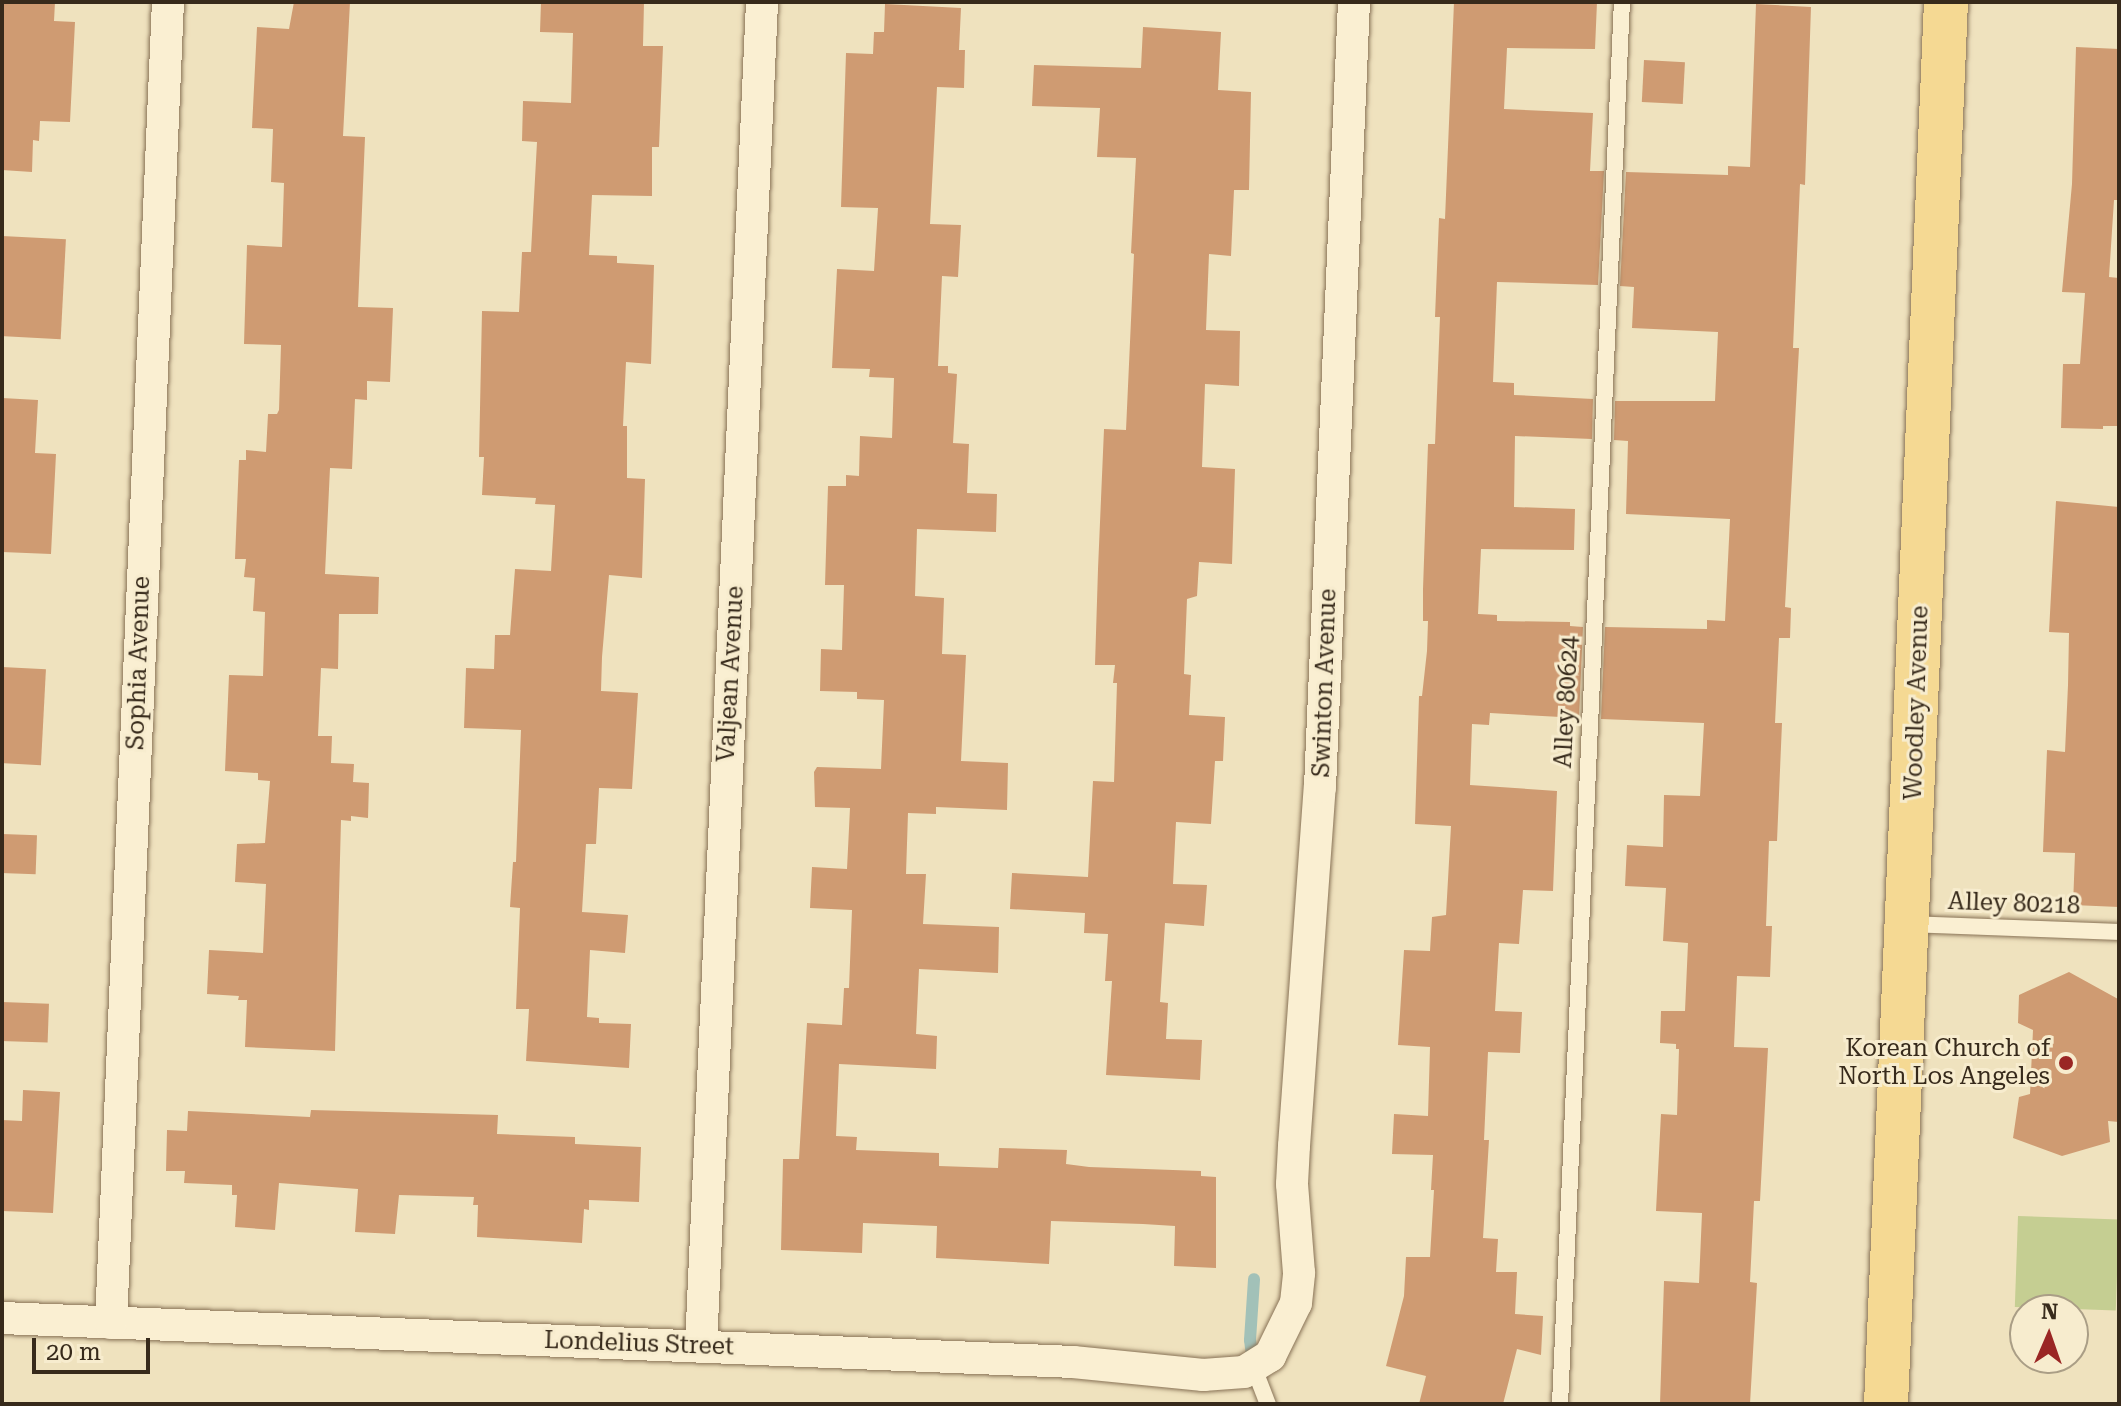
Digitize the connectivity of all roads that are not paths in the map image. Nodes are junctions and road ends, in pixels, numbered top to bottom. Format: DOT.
graph roads {
  1 [pos="168,2"];
  2 [pos="762,2"];
  3 [pos="1354,2"];
  4 [pos="1622,2"];
  5 [pos="1946,2"];
  6 [pos="1908,924"];
  7 [pos="2119,932"];
  8 [pos="2,1318"];
  9 [pos="111,1323"];
  10 [pos="701,1346"];
  11 [pos="1262,1362"];
  12 [pos="1268,1404"];
  13 [pos="1560,1404"];
  14 [pos="1886,1404"];
  1 -- 9 [label="street, Sophia Avenue"];
  2 -- 10 [label="street, Valjean Avenue"];
  3 -- 11 [label="street, Swinton Avenue"];
  4 -- 13 [label="lane, Alley 80624"];
  5 -- 6 [label="main road, Woodley Avenue"];
  6 -- 7 [label="lane, Alley 80218"];
  6 -- 14 [label="main road, Woodley Avenue"];
  8 -- 9 [label="street, Londelius Street"];
  9 -- 10 [label="street, Londelius Street"];
  10 -- 11 [label="street, Londelius Street"];
  11 -- 12 [label="lane"];
}
